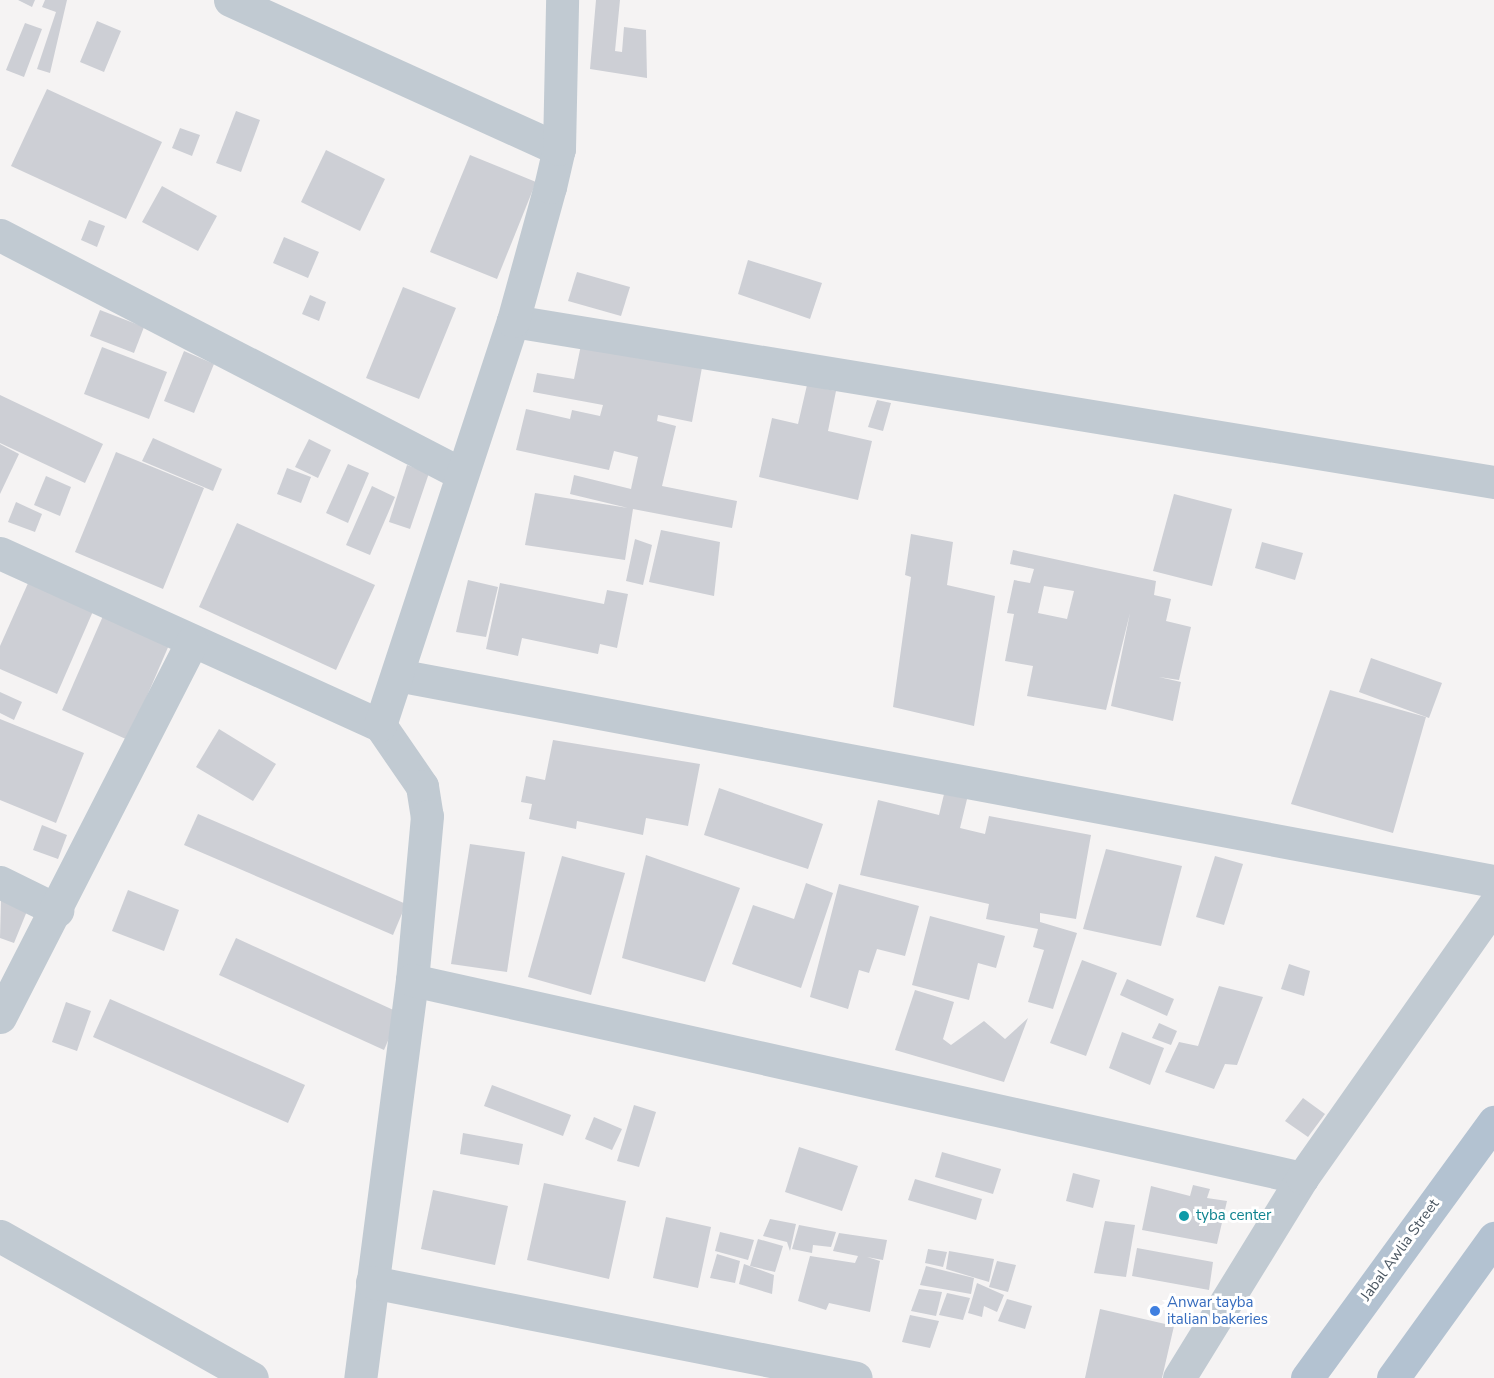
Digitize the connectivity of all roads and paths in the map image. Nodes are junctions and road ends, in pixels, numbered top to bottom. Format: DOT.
graph roads {
  1 [pos="230,0"];
  2 [pos="562,0"];
  3 [pos="559,148"];
  4 [pos="0,235"];
  5 [pos="513,321"];
  6 [pos="460,473"];
  7 [pos="1494,482"];
  8 [pos="0,553"];
  9 [pos="192,641"];
  10 [pos="397,675"];
  11 [pos="380,725"];
  12 [pos="1494,881"];
  13 [pos="0,882"];
  14 [pos="1494,905"];
  15 [pos="57,910"];
  16 [pos="411,980"];
  17 [pos="0,1017"];
  18 [pos="1494,1122"];
  19 [pos="1302,1178"];
  20 [pos="0,1236"];
  21 [pos="1494,1238"];
  22 [pos="372,1282"];
  23 [pos="215,1369"];
  24 [pos="252,1378"];
  25 [pos="360,1378"];
  26 [pos="856,1378"];
  27 [pos="1179,1378"];
  28 [pos="1307,1378"];
  29 [pos="1393,1378"];
  1 -- 3 [label="street"];
  2 -- 3 [label="street"];
  3 -- 5 [label="street"];
  4 -- 6 [label="street"];
  5 -- 6 [label="street"];
  5 -- 7 [label="street"];
  6 -- 10 [label="street"];
  8 -- 9 [label="street"];
  9 -- 11 [label="street"];
  9 -- 15 [label="street"];
  10 -- 11 [label="street"];
  10 -- 12 [label="street"];
  11 -- 16 [label="street"];
  13 -- 15 [label="street"];
  14 -- 19 [label="street"];
  15 -- 17 [label="street"];
  16 -- 19 [label="street"];
  16 -- 22 [label="street"];
  18 -- 28 [label="main road, Jabal Awlia Street"];
  19 -- 27 [label="street"];
  20 -- 23 [label="street"];
  21 -- 29 [label="main road"];
  22 -- 25 [label="street"];
  22 -- 26 [label="street"];
  23 -- 24 [label="street"];
}
